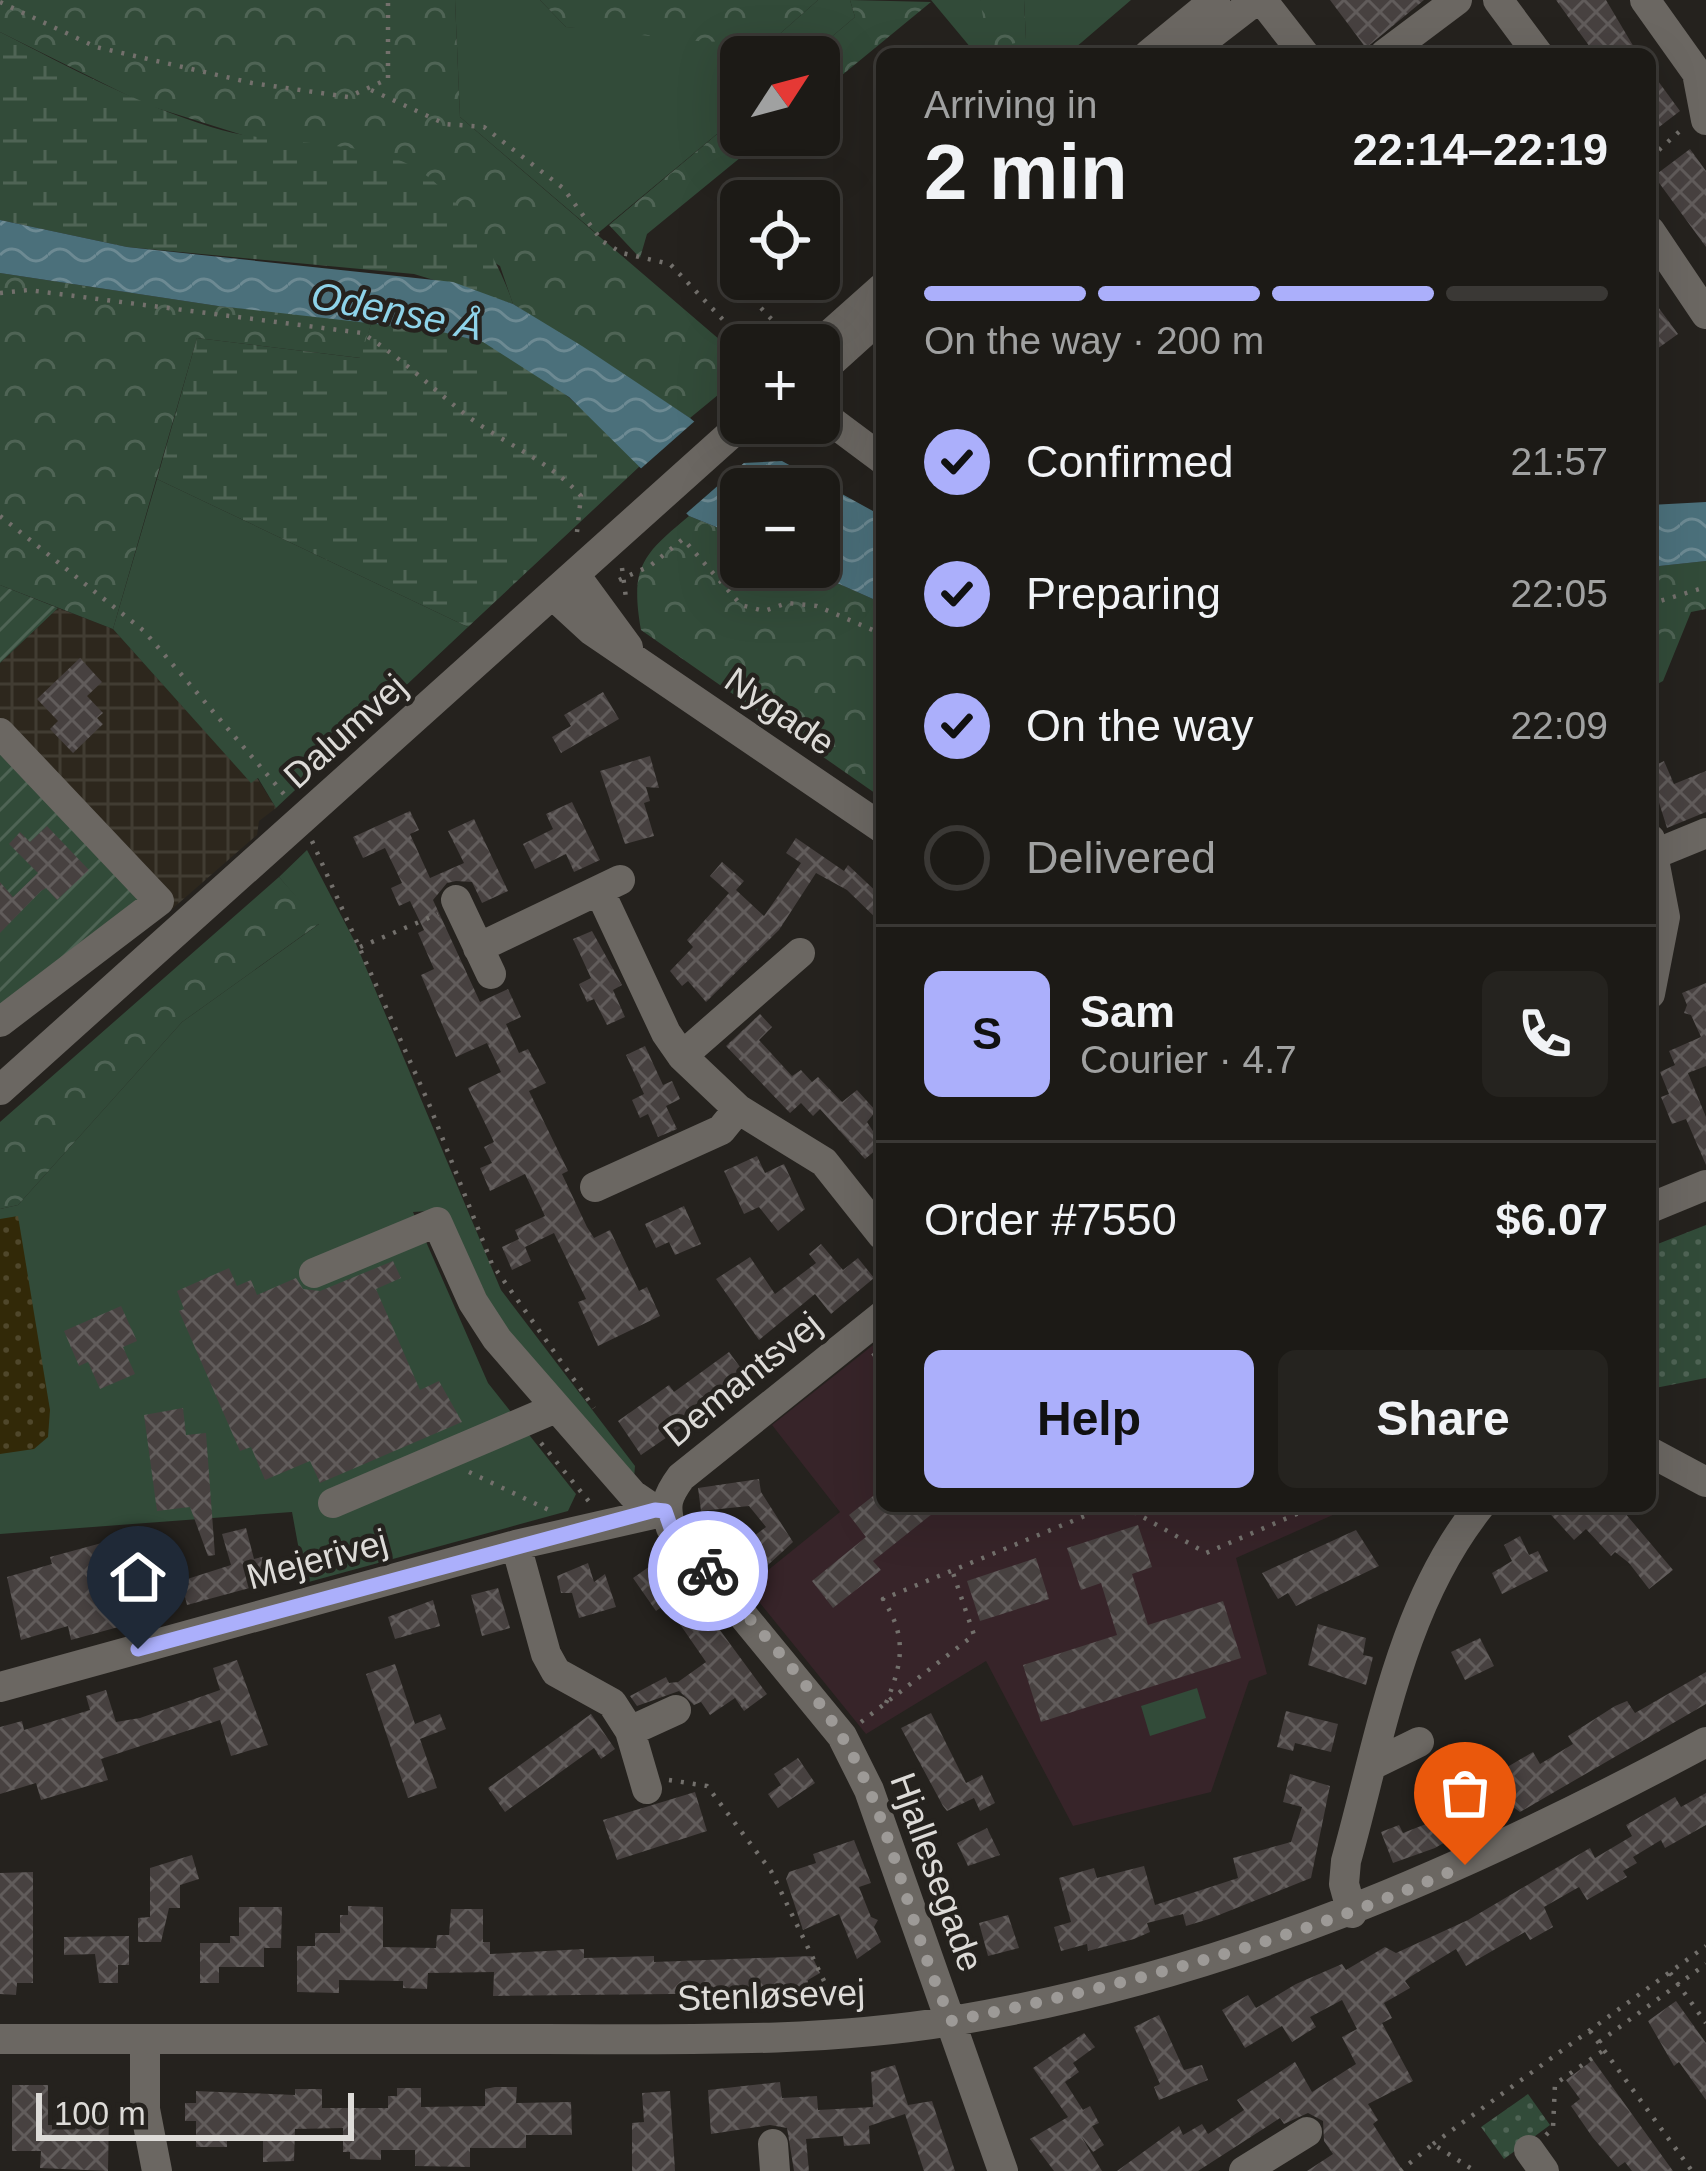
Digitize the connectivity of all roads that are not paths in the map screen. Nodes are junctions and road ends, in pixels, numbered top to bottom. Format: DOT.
graph roads {
  1 [pos="1215,0"];
  2 [pos="1259,0"];
  3 [pos="1457,0"];
  4 [pos="1498,0"];
  5 [pos="1645,0"];
  6 [pos="1156,48"];
  7 [pos="1194,48"];
  8 [pos="1299,48"];
  9 [pos="1393,48"];
  10 [pos="1534,48"];
  11 [pos="1706,118"];
  12 [pos="1656,240"];
  13 [pos="876,293"];
  14 [pos="1706,314"];
  15 [pos="876,321"];
  16 [pos="840,325"];
  17 [pos="840,354"];
  18 [pos="840,428"];
  19 [pos="724,444"];
  20 [pos="876,455"];
  21 [pos="565,586"];
  22 [pos="4,745"];
  23 [pos="876,824"];
  24 [pos="1706,833"];
  25 [pos="1656,845"];
  26 [pos="1656,868"];
  27 [pos="457,903"];
  28 [pos="800,953"];
  29 [pos="1656,963"];
  30 [pos="0,1022"];
  31 [pos="682,1056"];
  32 [pos="0,1090"];
  33 [pos="738,1109"];
  34 [pos="1706,1185"];
  35 [pos="596,1187"];
  36 [pos="1656,1206"];
  37 [pos="876,1227"];
  38 [pos="314,1273"];
  39 [pos="876,1326"];
  40 [pos="556,1408"];
  41 [pos="1656,1454"];
  42 [pos="1706,1481"];
  43 [pos="333,1503"];
  44 [pos="660,1510"];
  45 [pos="1476,1512"];
  46 [pos="516,1545"];
  47 [pos="0,1687"];
  48 [pos="676,1710"];
  49 [pos="630,1731"];
  50 [pos="1419,1742"];
  51 [pos="1706,1742"];
  52 [pos="1373,1764"];
  53 [pos="647,1789"];
  54 [pos="1352,1913"];
  55 [pos="952,2021"];
  56 [pos="0,2039"];
  57 [pos="145,2039"];
  58 [pos="1307,2132"];
  59 [pos="157,2171"];
  60 [pos="1003,2171"];
  61 [pos="1244,2171"];
  1 -- 6 [label="street"];
  2 -- 7 [label="street"];
  2 -- 8 [label="street"];
  3 -- 9 [label="street"];
  4 -- 10 [label="street"];
  5 -- 11 [label="street"];
  12 -- 14 [label="street"];
  13 -- 16 [label="street"];
  15 -- 17 [label="street"];
  18 -- 20 [label="street"];
  19 -- 21 [label="street, Dalumvej"];
  21 -- 23 [label="street, Nygade"];
  21 -- 32 [label="street, Dalumvej"];
  22 -- 30 [label="street"];
  24 -- 25 [label="street"];
  26 -- 29 [label="street"];
  27 -- 31 [label="street"];
  28 -- 31 [label="street"];
  31 -- 33 [label="street"];
  33 -- 35 [label="street"];
  33 -- 37 [label="street"];
  34 -- 36 [label="street"];
  38 -- 40 [label="street, Hjallesegade"];
  39 -- 44 [label="street, Demantsvej"];
  40 -- 43 [label="street"];
  40 -- 44 [label="street, Hjallesegade"];
  41 -- 42 [label="street"];
  44 -- 46 [label="street, Mejerivej"];
  44 -- 55 [label="street, Hjallesegade"];
  45 -- 52 [label="street"];
  46 -- 47 [label="street, Mejerivej"];
  46 -- 49 [label="street"];
  48 -- 49 [label="street"];
  49 -- 53 [label="street"];
  50 -- 52 [label="street"];
  51 -- 54 [label="street, Stenløsevej"];
  52 -- 54 [label="street"];
  54 -- 55 [label="street, Stenløsevej"];
  55 -- 57 [label="street, Stenløsevej"];
  55 -- 60 [label="street, Hjallesegade"];
  56 -- 57 [label="street, Stenløsevej"];
  57 -- 59 [label="street"];
  58 -- 61 [label="street"];
}
